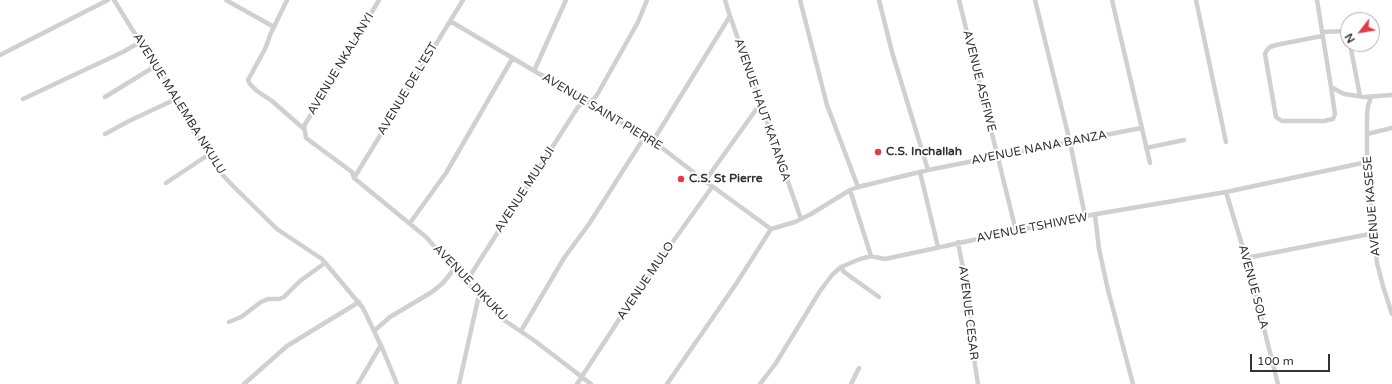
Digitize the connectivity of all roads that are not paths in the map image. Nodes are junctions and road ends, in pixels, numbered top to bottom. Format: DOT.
graph roads {
  1 [pos="108,0"];
  2 [pos="114,0"];
  3 [pos="226,0"];
  4 [pos="287,0"];
  5 [pos="379,0"];
  6 [pos="462,0"];
  7 [pos="566,0"];
  8 [pos="647,0"];
  9 [pos="725,0"];
  10 [pos="800,0"];
  11 [pos="879,0"];
  12 [pos="959,0"];
  13 [pos="1035,0"];
  14 [pos="1112,0"];
  15 [pos="1196,0"];
  16 [pos="1318,0"];
  17 [pos="730,16"];
  18 [pos="450,21"];
  19 [pos="274,27"];
  20 [pos="1340,32"];
  21 [pos="1322,34"];
  22 [pos="140,42"];
  23 [pos="1352,52"];
  24 [pos="0,55"];
  25 [pos="512,59"];
  26 [pos="157,65"];
  27 [pos="534,71"];
  28 [pos="1331,87"];
  29 [pos="1392,95"];
  30 [pos="1360,96"];
  31 [pos="105,97"];
  32 [pos="1371,97"];
  33 [pos="23,99"];
  34 [pos="176,99"];
  35 [pos="587,101"];
  36 [pos="760,104"];
  37 [pos="1141,128"];
  38 [pos="1392,128"];
  39 [pos="304,129"];
  40 [pos="105,134"];
  41 [pos="1367,134"];
  42 [pos="645,136"];
  43 [pos="1184,140"];
  44 [pos="653,141"];
  45 [pos="1070,142"];
  46 [pos="1226,142"];
  47 [pos="1146,148"];
  48 [pos="208,155"];
  49 [pos="998,156"];
  50 [pos="1367,162"];
  51 [pos="1150,163"];
  52 [pos="928,170"];
  53 [pos="920,172"];
  54 [pos="354,178"];
  55 [pos="705,181"];
  56 [pos="166,183"];
  57 [pos="712,186"];
  58 [pos="858,187"];
  59 [pos="850,190"];
  60 [pos="1226,192"];
  61 [pos="1095,215"];
  62 [pos="1085,216"];
  63 [pos="801,219"];
  64 [pos="410,223"];
  65 [pos="771,229"];
  66 [pos="1016,231"];
  67 [pos="1375,233"];
  68 [pos="958,242"];
  69 [pos="938,247"];
  70 [pos="871,256"];
  71 [pos="1246,258"];
  72 [pos="325,263"];
  73 [pos="841,267"];
  74 [pos="455,268"];
  75 [pos="466,282"];
  76 [pos="479,295"];
  77 [pos="879,298"];
  78 [pos="359,302"];
  79 [pos="1392,314"];
  80 [pos="230,322"];
  81 [pos="374,331"];
  82 [pos="521,331"];
  83 [pos="381,345"];
  84 [pos="859,368"];
  85 [pos="582,377"];
  86 [pos="244,384"];
  87 [pos="358,384"];
  88 [pos="397,384"];
  89 [pos="459,384"];
  90 [pos="577,384"];
  91 [pos="591,384"];
  92 [pos="667,384"];
  93 [pos="760,384"];
  94 [pos="851,384"];
  95 [pos="978,384"];
  96 [pos="1133,384"];
  97 [pos="1278,384"];
  1 -- 24 [label="street"];
  2 -- 22 [label="street, AVENUE MALEMBA NKULU"];
  3 -- 19 [label="street"];
  4 -- 19 [label="street"];
  5 -- 39 [label="street, AVENUE NKALANYI"];
  6 -- 18 [label="street, AVENUE DE L'EST"];
  7 -- 27 [label="street"];
  8 -- 35 [label="street, AVENUE MULAJI"];
  9 -- 17 [label="street, AVENUE HAUT KATANGA"];
  10 -- 58 [label="street"];
  11 -- 52 [label="street"];
  12 -- 49 [label="street, AVENUE ASIFIWE"];
  13 -- 45 [label="street"];
  14 -- 37 [label="street"];
  15 -- 46 [label="street"];
  16 -- 21 [label="street"];
  17 -- 36 [label="street, AVENUE HAUT KATANGA"];
  17 -- 44 [label="street"];
  18 -- 25 [label="street, AVENUE SAINT PIERRE"];
  18 -- 54 [label="street, AVENUE DE L'EST"];
  19 -- 39 [label="street, AVENUE DIKUKU"];
  20 -- 21 [label="street"];
  21 -- 28 [label="street"];
  21 -- 28 [label="street"];
  22 -- 26 [label="street, AVENUE MALEMBA NKULU"];
  22 -- 33 [label="street"];
  23 -- 30 [label="street"];
  25 -- 27 [label="street, AVENUE SAINT PIERRE"];
  25 -- 64 [label="street"];
  26 -- 31 [label="street"];
  26 -- 34 [label="street, AVENUE MALEMBA NKULU"];
  27 -- 35 [label="street, AVENUE SAINT PIERRE"];
  28 -- 30 [label="street"];
  29 -- 32 [label="street"];
  30 -- 32 [label="street"];
  32 -- 41 [label="street, AVENUE KASESE"];
  34 -- 40 [label="street"];
  34 -- 48 [label="street, AVENUE MALEMBA NKULU"];
  35 -- 42 [label="street, AVENUE SAINT PIERRE"];
  35 -- 75 [label="street, AVENUE MULAJI"];
  36 -- 55 [label="street"];
  36 -- 63 [label="street, AVENUE HAUT KATANGA"];
  37 -- 45 [label="street, AVENUE NANA BANZA"];
  37 -- 47 [label="street"];
  38 -- 41 [label="street"];
  39 -- 54 [label="street, AVENUE DIKUKU"];
  41 -- 50 [label="street, AVENUE KASESE"];
  42 -- 44 [label="street, AVENUE SAINT PIERRE"];
  42 -- 82 [label="street"];
  43 -- 47 [label="street"];
  44 -- 55 [label="street, AVENUE SAINT PIERRE"];
  45 -- 49 [label="street, AVENUE NANA BANZA"];
  45 -- 62 [label="street"];
  47 -- 51 [label="street"];
  48 -- 56 [label="street"];
  48 -- 72 [label="street, AVENUE MALEMBA NKULU"];
  49 -- 52 [label="street, AVENUE NANA BANZA"];
  49 -- 66 [label="street, AVENUE ASIFIWE"];
  50 -- 60 [label="street, AVENUE TSHIWEW"];
  50 -- 67 [label="street, AVENUE KASESE"];
  52 -- 53 [label="street, AVENUE NANA BANZA"];
  53 -- 58 [label="street, AVENUE NANA BANZA"];
  53 -- 69 [label="street"];
  54 -- 64 [label="street, AVENUE DIKUKU"];
  55 -- 57 [label="street, AVENUE SAINT PIERRE"];
  57 -- 65 [label="street, AVENUE SAINT PIERRE"];
  57 -- 85 [label="street, AVENUE MULO"];
  58 -- 59 [label="street, AVENUE NANA BANZA"];
  59 -- 63 [label="street, AVENUE NANA BANZA"];
  59 -- 70 [label="street"];
  60 -- 61 [label="street, AVENUE TSHIWEW"];
  60 -- 71 [label="street, AVENUE SOLA"];
  61 -- 62 [label="street, AVENUE TSHIWEW"];
  61 -- 96 [label="street"];
  62 -- 66 [label="street, AVENUE TSHIWEW"];
  63 -- 65 [label="street, AVENUE NANA BANZA"];
  64 -- 74 [label="street, AVENUE DIKUKU"];
  65 -- 92 [label="street"];
  66 -- 68 [label="street, AVENUE TSHIWEW"];
  67 -- 71 [label="street"];
  67 -- 79 [label="street, AVENUE KASESE"];
  68 -- 69 [label="street, AVENUE TSHIWEW"];
  68 -- 95 [label="street, AVENUE CESAR"];
  69 -- 70 [label="street, AVENUE TSHIWEW"];
  70 -- 73 [label="street, AVENUE TSHIWEW"];
  71 -- 97 [label="street, AVENUE SOLA"];
  72 -- 78 [label="street, AVENUE MALEMBA NKULU"];
  72 -- 80 [label="street"];
  73 -- 77 [label="street"];
  73 -- 93 [label="street"];
  74 -- 75 [label="street, AVENUE DIKUKU"];
  74 -- 81 [label="street"];
  75 -- 76 [label="street, AVENUE DIKUKU"];
  76 -- 82 [label="street, AVENUE DIKUKU"];
  76 -- 89 [label="street"];
  78 -- 81 [label="street, AVENUE MALEMBA NKULU"];
  78 -- 86 [label="street"];
  81 -- 83 [label="street, AVENUE MALEMBA NKULU"];
  82 -- 85 [label="street, AVENUE DIKUKU"];
  83 -- 87 [label="street"];
  83 -- 88 [label="street, AVENUE MALEMBA NKULU"];
  84 -- 94 [label="street"];
  85 -- 90 [label="street, AVENUE MULO"];
  85 -- 91 [label="street, AVENUE DIKUKU"];
}
